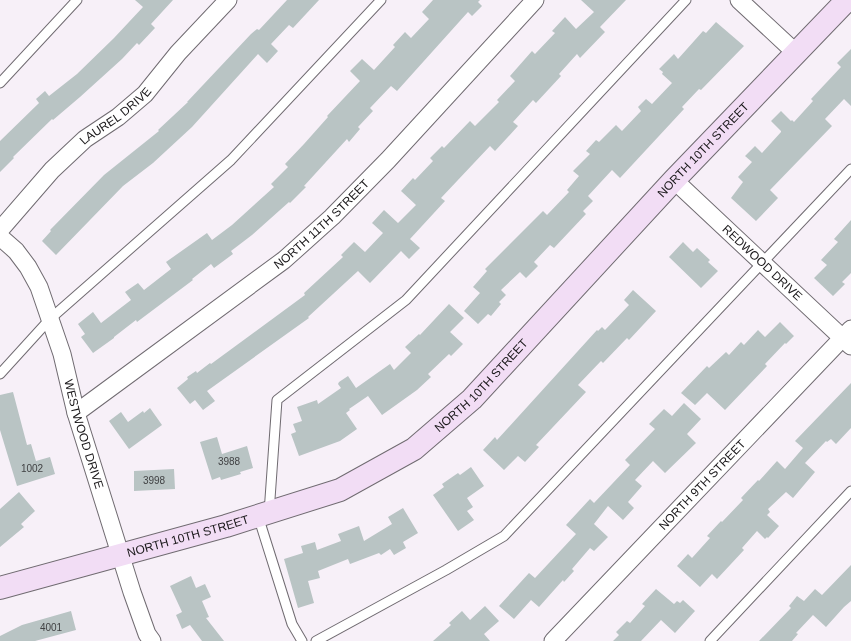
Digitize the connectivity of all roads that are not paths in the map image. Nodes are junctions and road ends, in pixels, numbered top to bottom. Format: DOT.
graph roads {
  1 [pos="77,0"];
  2 [pos="228,0"];
  3 [pos="381,0"];
  4 [pos="535,0"];
  5 [pos="686,0"];
  6 [pos="739,0"];
  7 [pos="847,0"];
  8 [pos="796,53"];
  9 [pos="0,83"];
  10 [pos="851,168"];
  11 [pos="674,180"];
  12 [pos="0,230"];
  13 [pos="0,237"];
  14 [pos="762,263"];
  15 [pos="50,319"];
  16 [pos="848,338"];
  17 [pos="0,374"];
  18 [pos="76,413"];
  19 [pos="851,491"];
  20 [pos="264,514"];
  21 [pos="121,555"];
  22 [pos="0,588"];
  23 [pos="152,641"];
  24 [pos="302,641"];
  25 [pos="316,641"];
  26 [pos="553,641"];
  27 [pos="710,641"];
  1 -- 9 [label="lane"];
  2 -- 12 [label="street, LAUREL DRIVE"];
  3 -- 15 [label="lane"];
  4 -- 18 [label="street, NORTH 11TH STREET"];
  5 -- 20 [label="lane"];
  6 -- 8 [label="street"];
  7 -- 8 [label="main road, NORTH 10TH STREET"];
  8 -- 11 [label="main road, NORTH 10TH STREET"];
  10 -- 14 [label="lane"];
  11 -- 14 [label="street, REDWOOD DRIVE"];
  11 -- 20 [label="main road, NORTH 10TH STREET"];
  13 -- 15 [label="street, WESTWOOD DRIVE"];
  14 -- 16 [label="street, REDWOOD DRIVE"];
  14 -- 25 [label="lane"];
  15 -- 17 [label="lane"];
  15 -- 18 [label="street, WESTWOOD DRIVE"];
  16 -- 26 [label="street, NORTH 9TH STREET"];
  18 -- 21 [label="street, WESTWOOD DRIVE"];
  19 -- 27 [label="lane"];
  20 -- 21 [label="main road, NORTH 10TH STREET"];
  20 -- 24 [label="lane"];
  21 -- 22 [label="main road, NORTH 10TH STREET"];
  21 -- 23 [label="street, WESTWOOD DRIVE"];
}
